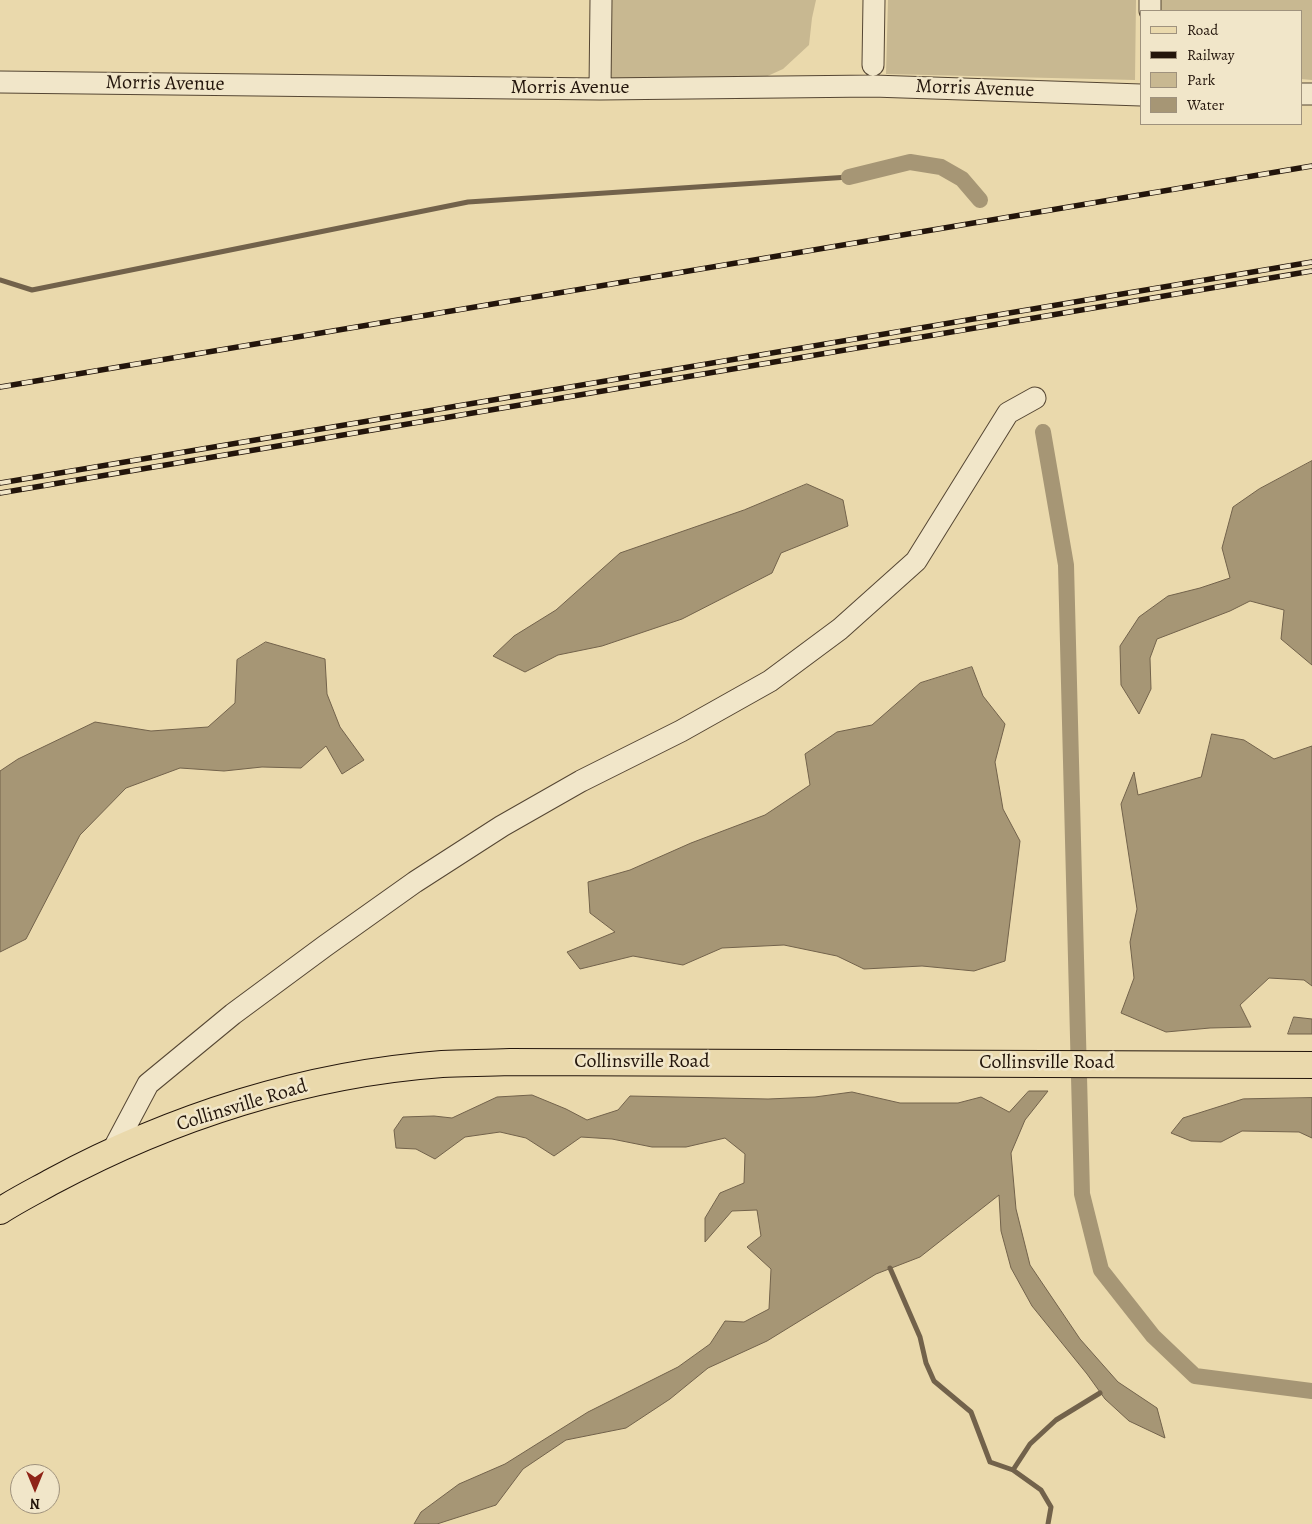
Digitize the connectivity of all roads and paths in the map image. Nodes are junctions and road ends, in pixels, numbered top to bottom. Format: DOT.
graph roads {
  1 [pos="601,0"];
  2 [pos="874,0"];
  3 [pos="873,65"];
  4 [pos="0,82"];
  5 [pos="600,89"];
  6 [pos="1140,94"];
  7 [pos="1035,398"];
  8 [pos="1312,1064"];
  9 [pos="113,1150"];
  10 [pos="0,1210"];
  1 -- 5 [label="street"];
  2 -- 3 [label="street"];
  4 -- 5 [label="street, Morris Avenue"];
  5 -- 6 [label="street, Morris Avenue"];
  7 -- 9 [label="street"];
  8 -- 9 [label="main road, Collinsville Road"];
  9 -- 10 [label="main road, Collinsville Road"];
}
